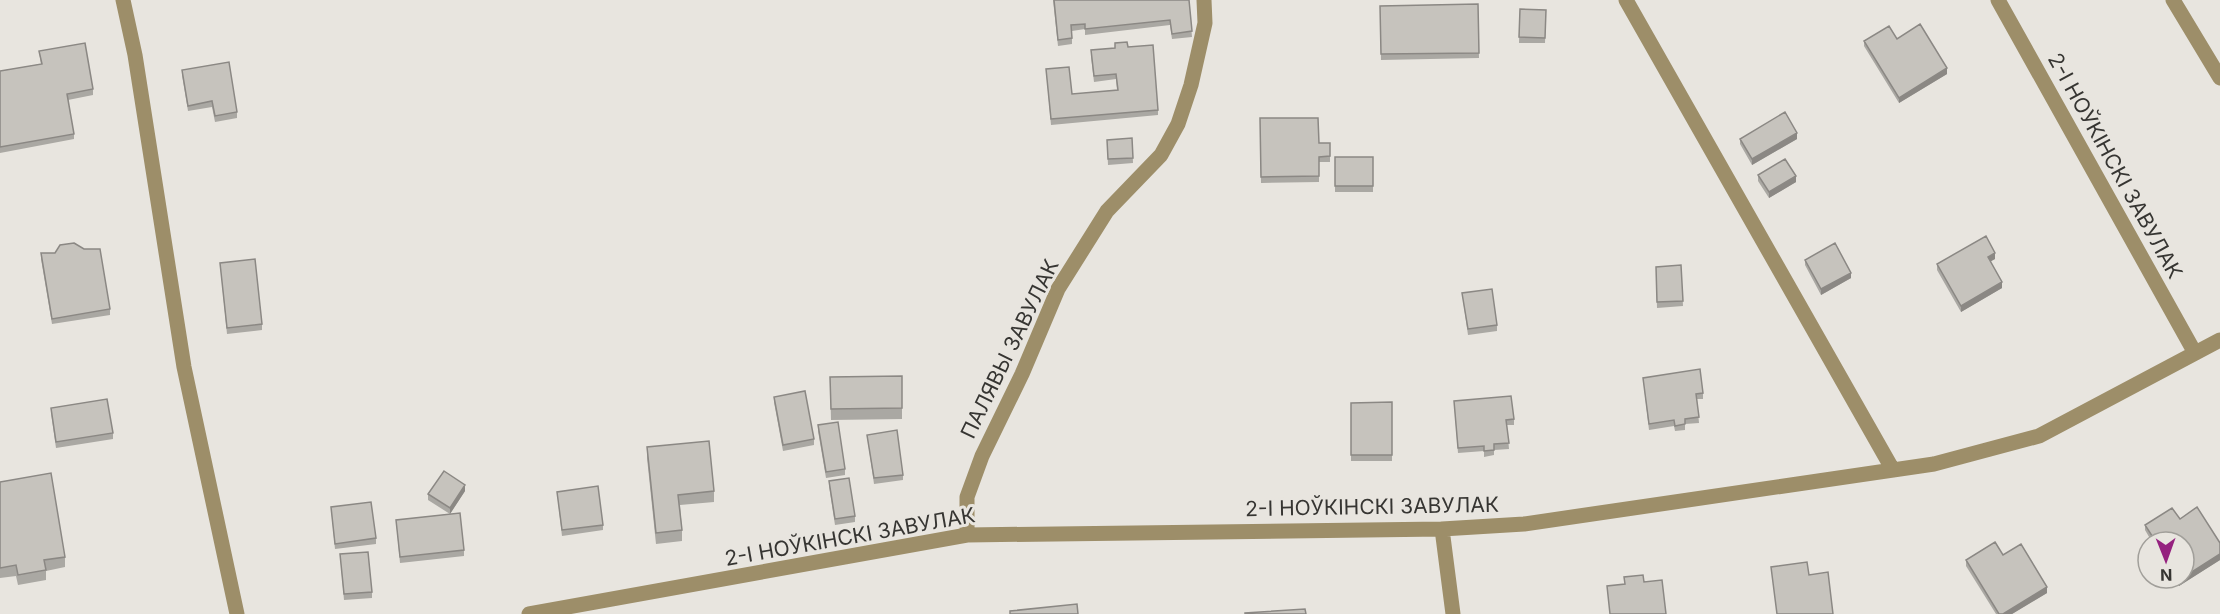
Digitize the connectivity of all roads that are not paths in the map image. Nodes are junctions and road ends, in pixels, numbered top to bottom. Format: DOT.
graph roads {
  1 [pos="123,0"];
  2 [pos="1203,0"];
  3 [pos="1626,0"];
  4 [pos="1998,0"];
  5 [pos="2173,0"];
  6 [pos="2220,78"];
  7 [pos="2220,340"];
  8 [pos="2195,353"];
  9 [pos="1893,470"];
  10 [pos="1442,529"];
  11 [pos="967,536"];
  12 [pos="237,614"];
  13 [pos="529,614"];
  14 [pos="1453,614"];
  1 -- 12 [label="street"];
  2 -- 11 [label="street, ПАЛЯВЫ ЗАВУЛАК"];
  3 -- 9 [label="street"];
  4 -- 8 [label="street, 2-І НОЎКІНСКІ ЗАВУЛАК"];
  5 -- 6 [label="street"];
  7 -- 8 [label="street, 2-І НОЎКІНСКІ ЗАВУЛАК"];
  8 -- 9 [label="street, 2-І НОЎКІНСКІ ЗАВУЛАК"];
  9 -- 10 [label="street, 2-І НОЎКІНСКІ ЗАВУЛАК"];
  10 -- 11 [label="street, 2-І НОЎКІНСКІ ЗАВУЛАК"];
  10 -- 14 [label="street"];
  11 -- 13 [label="street, 2-І НОЎКІНСКІ ЗАВУЛАК"];
}
